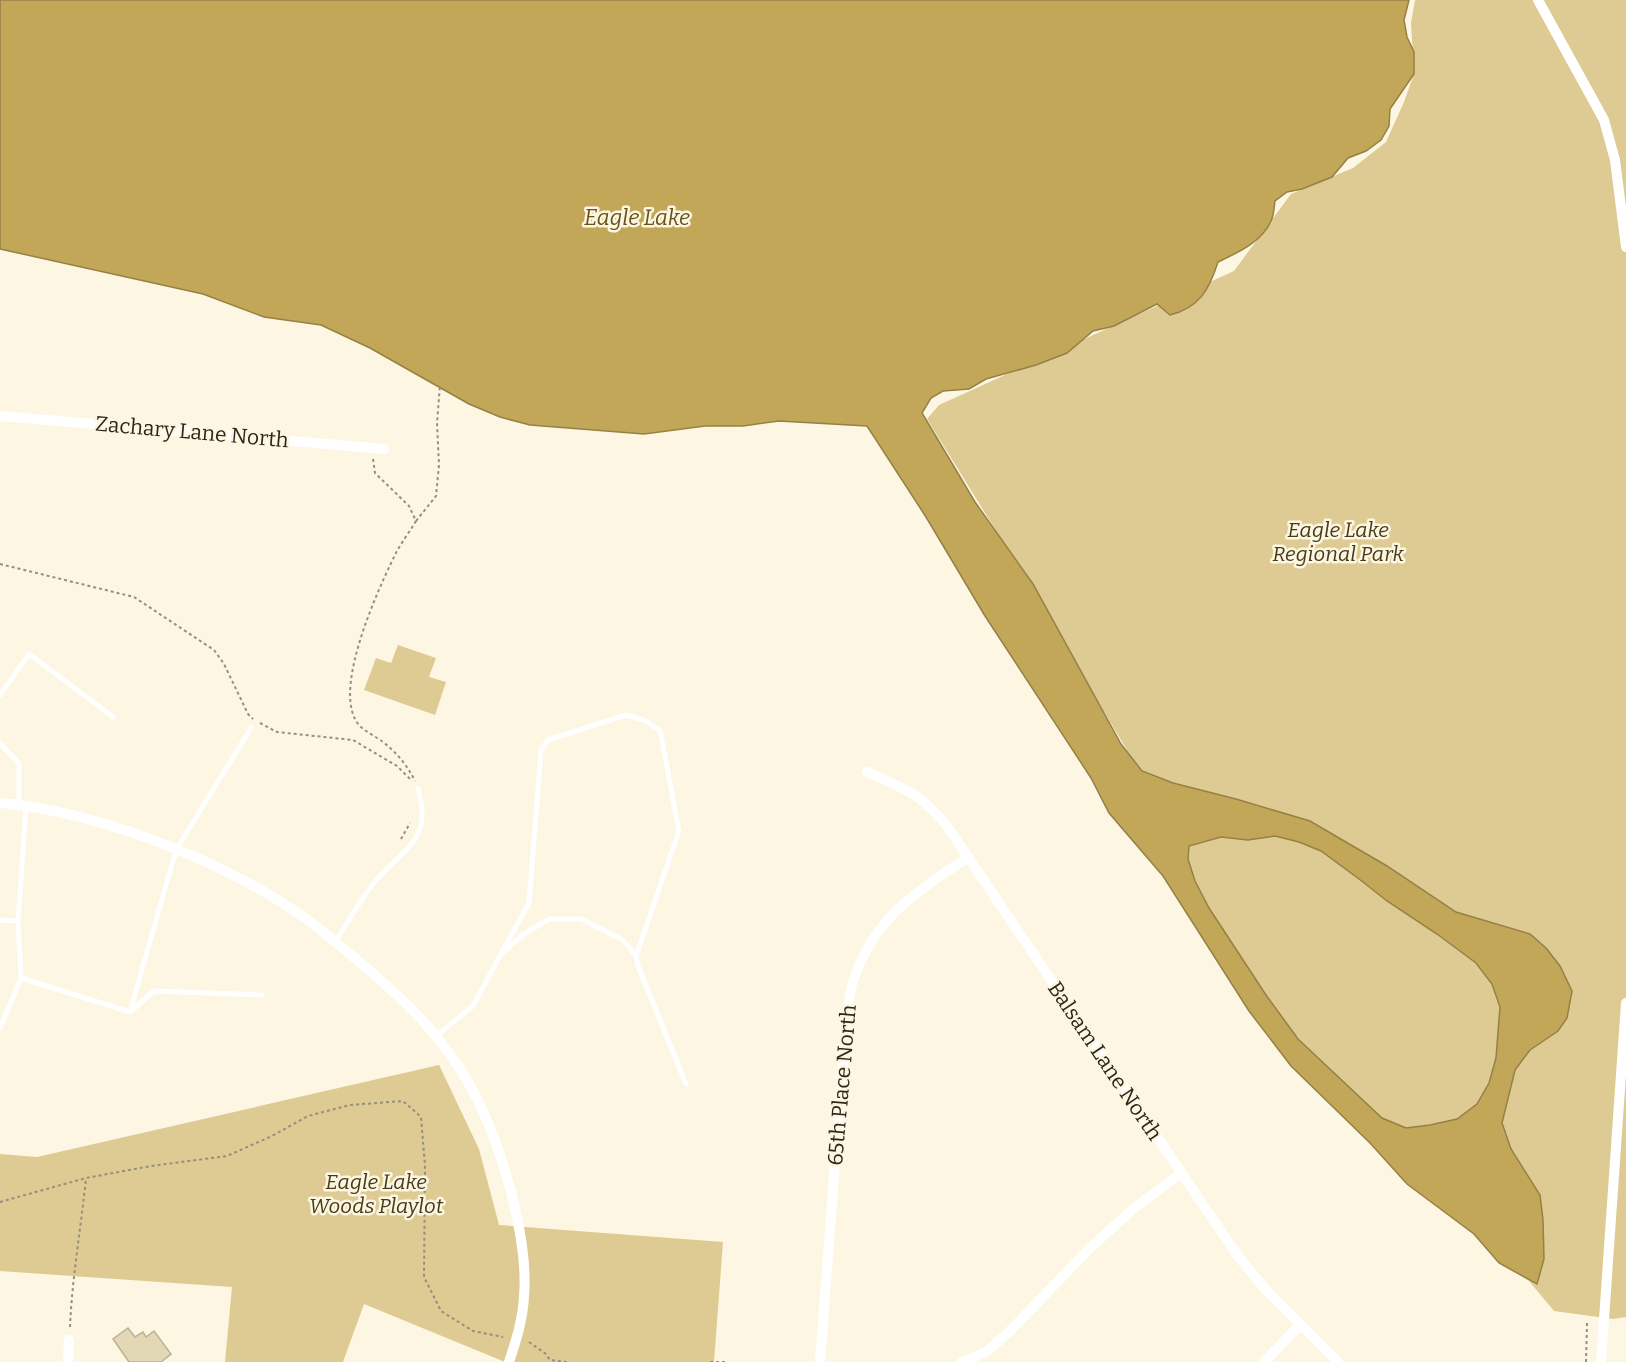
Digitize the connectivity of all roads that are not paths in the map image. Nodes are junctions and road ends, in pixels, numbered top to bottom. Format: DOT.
graph roads {
  1 [pos="1538,0"];
  2 [pos="1626,247"];
  3 [pos="0,416"];
  4 [pos="384,449"];
  5 [pos="0,695"];
  6 [pos="113,717"];
  7 [pos="251,728"];
  8 [pos="0,743"];
  9 [pos="867,772"];
  10 [pos="418,789"];
  11 [pos="0,803"];
  12 [pos="22,806"];
  13 [pos="176,850"];
  14 [pos="967,858"];
  15 [pos="0,920"];
  16 [pos="18,921"];
  17 [pos="335,942"];
  18 [pos="501,954"];
  19 [pos="636,956"];
  20 [pos="21,978"];
  21 [pos="262,995"];
  22 [pos="1626,1003"];
  23 [pos="129,1012"];
  24 [pos="0,1028"];
  25 [pos="436,1036"];
  26 [pos="686,1084"];
  27 [pos="1181,1173"];
  28 [pos="1300,1325"];
  29 [pos="69,1340"];
  30 [pos="68,1362"];
  31 [pos="509,1362"];
  32 [pos="820,1362"];
  33 [pos="962,1362"];
  34 [pos="1264,1362"];
  35 [pos="1338,1362"];
  36 [pos="1601,1362"];
  1 -- 2 [label="street"];
  3 -- 4 [label="street, Zachary Lane North"];
  5 -- 6 [label="lane"];
  7 -- 13 [label="lane"];
  8 -- 12 [label="lane"];
  9 -- 14 [label="street, Balsam Lane North"];
  10 -- 17 [label="lane"];
  11 -- 12 [label="street"];
  12 -- 13 [label="street"];
  12 -- 16 [label="lane"];
  13 -- 17 [label="street"];
  13 -- 23 [label="lane"];
  14 -- 27 [label="street, Balsam Lane North"];
  14 -- 32 [label="street, 65th Place North"];
  15 -- 16 [label="lane"];
  16 -- 20 [label="lane"];
  17 -- 25 [label="street"];
  18 -- 19 [label="lane"];
  18 -- 19 [label="lane"];
  18 -- 25 [label="lane"];
  19 -- 26 [label="lane"];
  20 -- 23 [label="lane"];
  20 -- 24 [label="lane"];
  21 -- 23 [label="lane"];
  22 -- 36 [label="street"];
  25 -- 31 [label="street"];
  27 -- 28 [label="street, Balsam Lane North"];
  27 -- 33 [label="street"];
  28 -- 34 [label="street"];
  28 -- 35 [label="street, Balsam Lane North"];
  29 -- 30 [label="street"];
}
